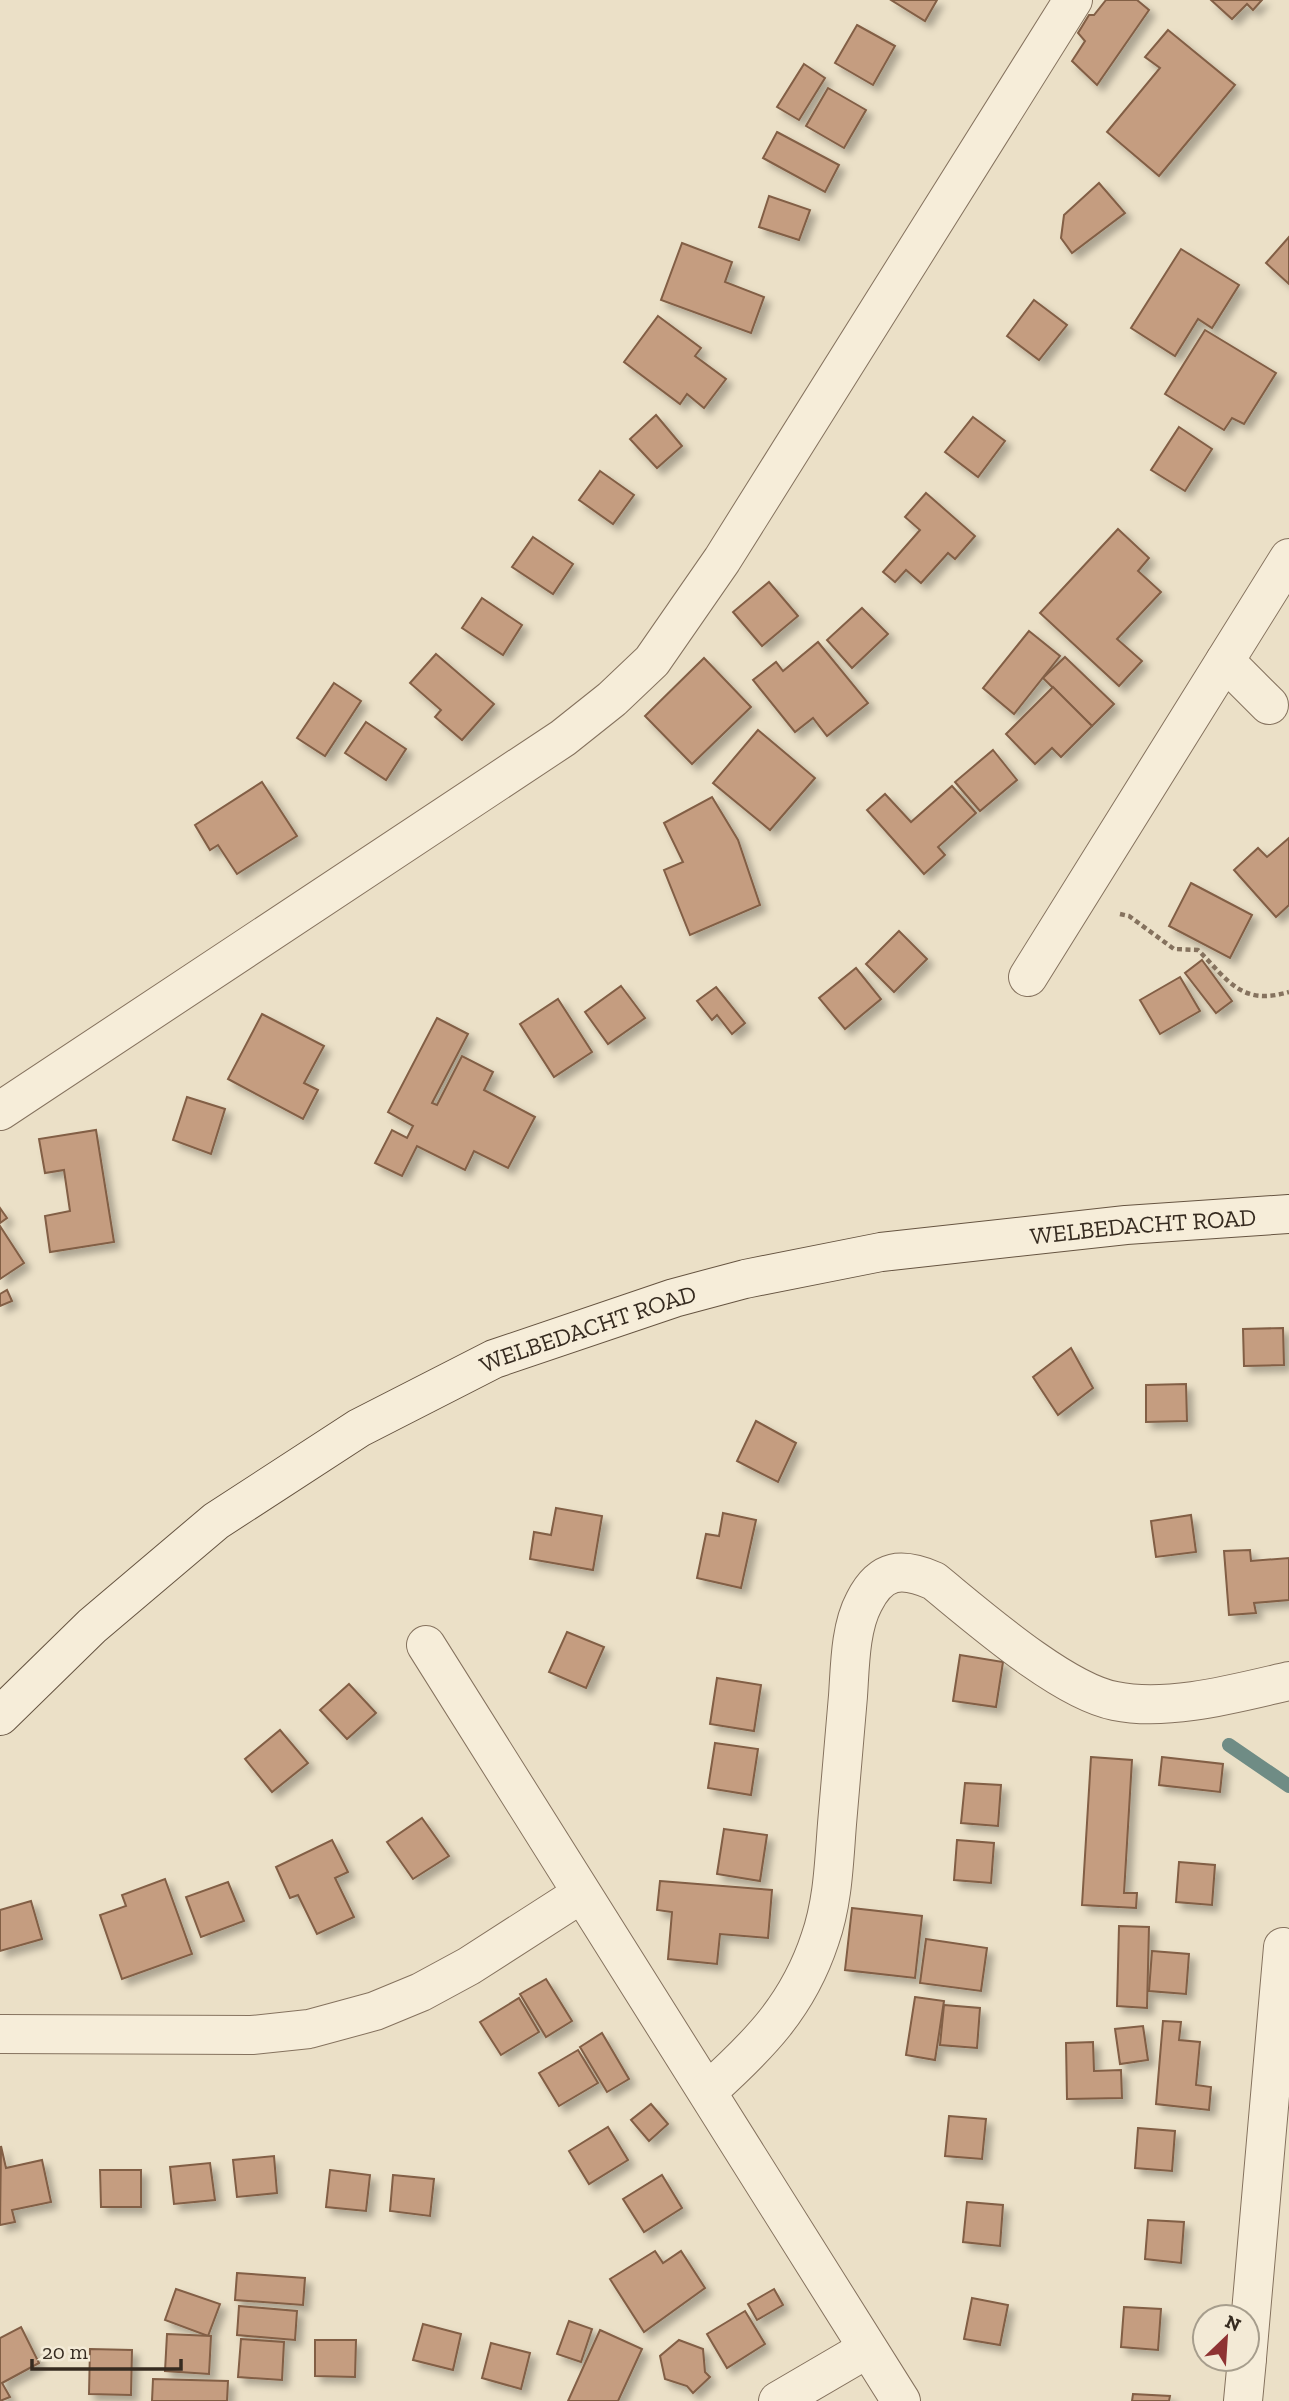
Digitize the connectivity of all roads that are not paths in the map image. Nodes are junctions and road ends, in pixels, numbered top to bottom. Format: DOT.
graph roads {
  1 [pos="1073,0"];
  2 [pos="1289,558"];
  3 [pos="1225,662"];
  4 [pos="1269,705"];
  5 [pos="1028,977"];
  6 [pos="0,1111"];
  7 [pos="1289,1214"];
  8 [pos="426,1645"];
  9 [pos="1289,1681"];
  10 [pos="0,1716"];
  11 [pos="581,1894"];
  12 [pos="1283,1947"];
  13 [pos="0,2034"];
  14 [pos="708,2091"];
  15 [pos="1252,2303"];
  16 [pos="867,2348"];
  17 [pos="1246,2373"];
  18 [pos="778,2401"];
  19 [pos="901,2401"];
  20 [pos="1243,2401"];
  1 -- 6 [label="street"];
  2 -- 3 [label="street"];
  3 -- 4 [label="street"];
  3 -- 5 [label="street"];
  7 -- 10 [label="street, WELBEDACHT ROAD"];
  8 -- 11 [label="street"];
  9 -- 14 [label="street"];
  11 -- 13 [label="street"];
  11 -- 14 [label="street"];
  12 -- 15 [label="street"];
  14 -- 16 [label="street"];
  16 -- 18 [label="street"];
  16 -- 19 [label="street"];
  17 -- 20 [label="street"];
}
